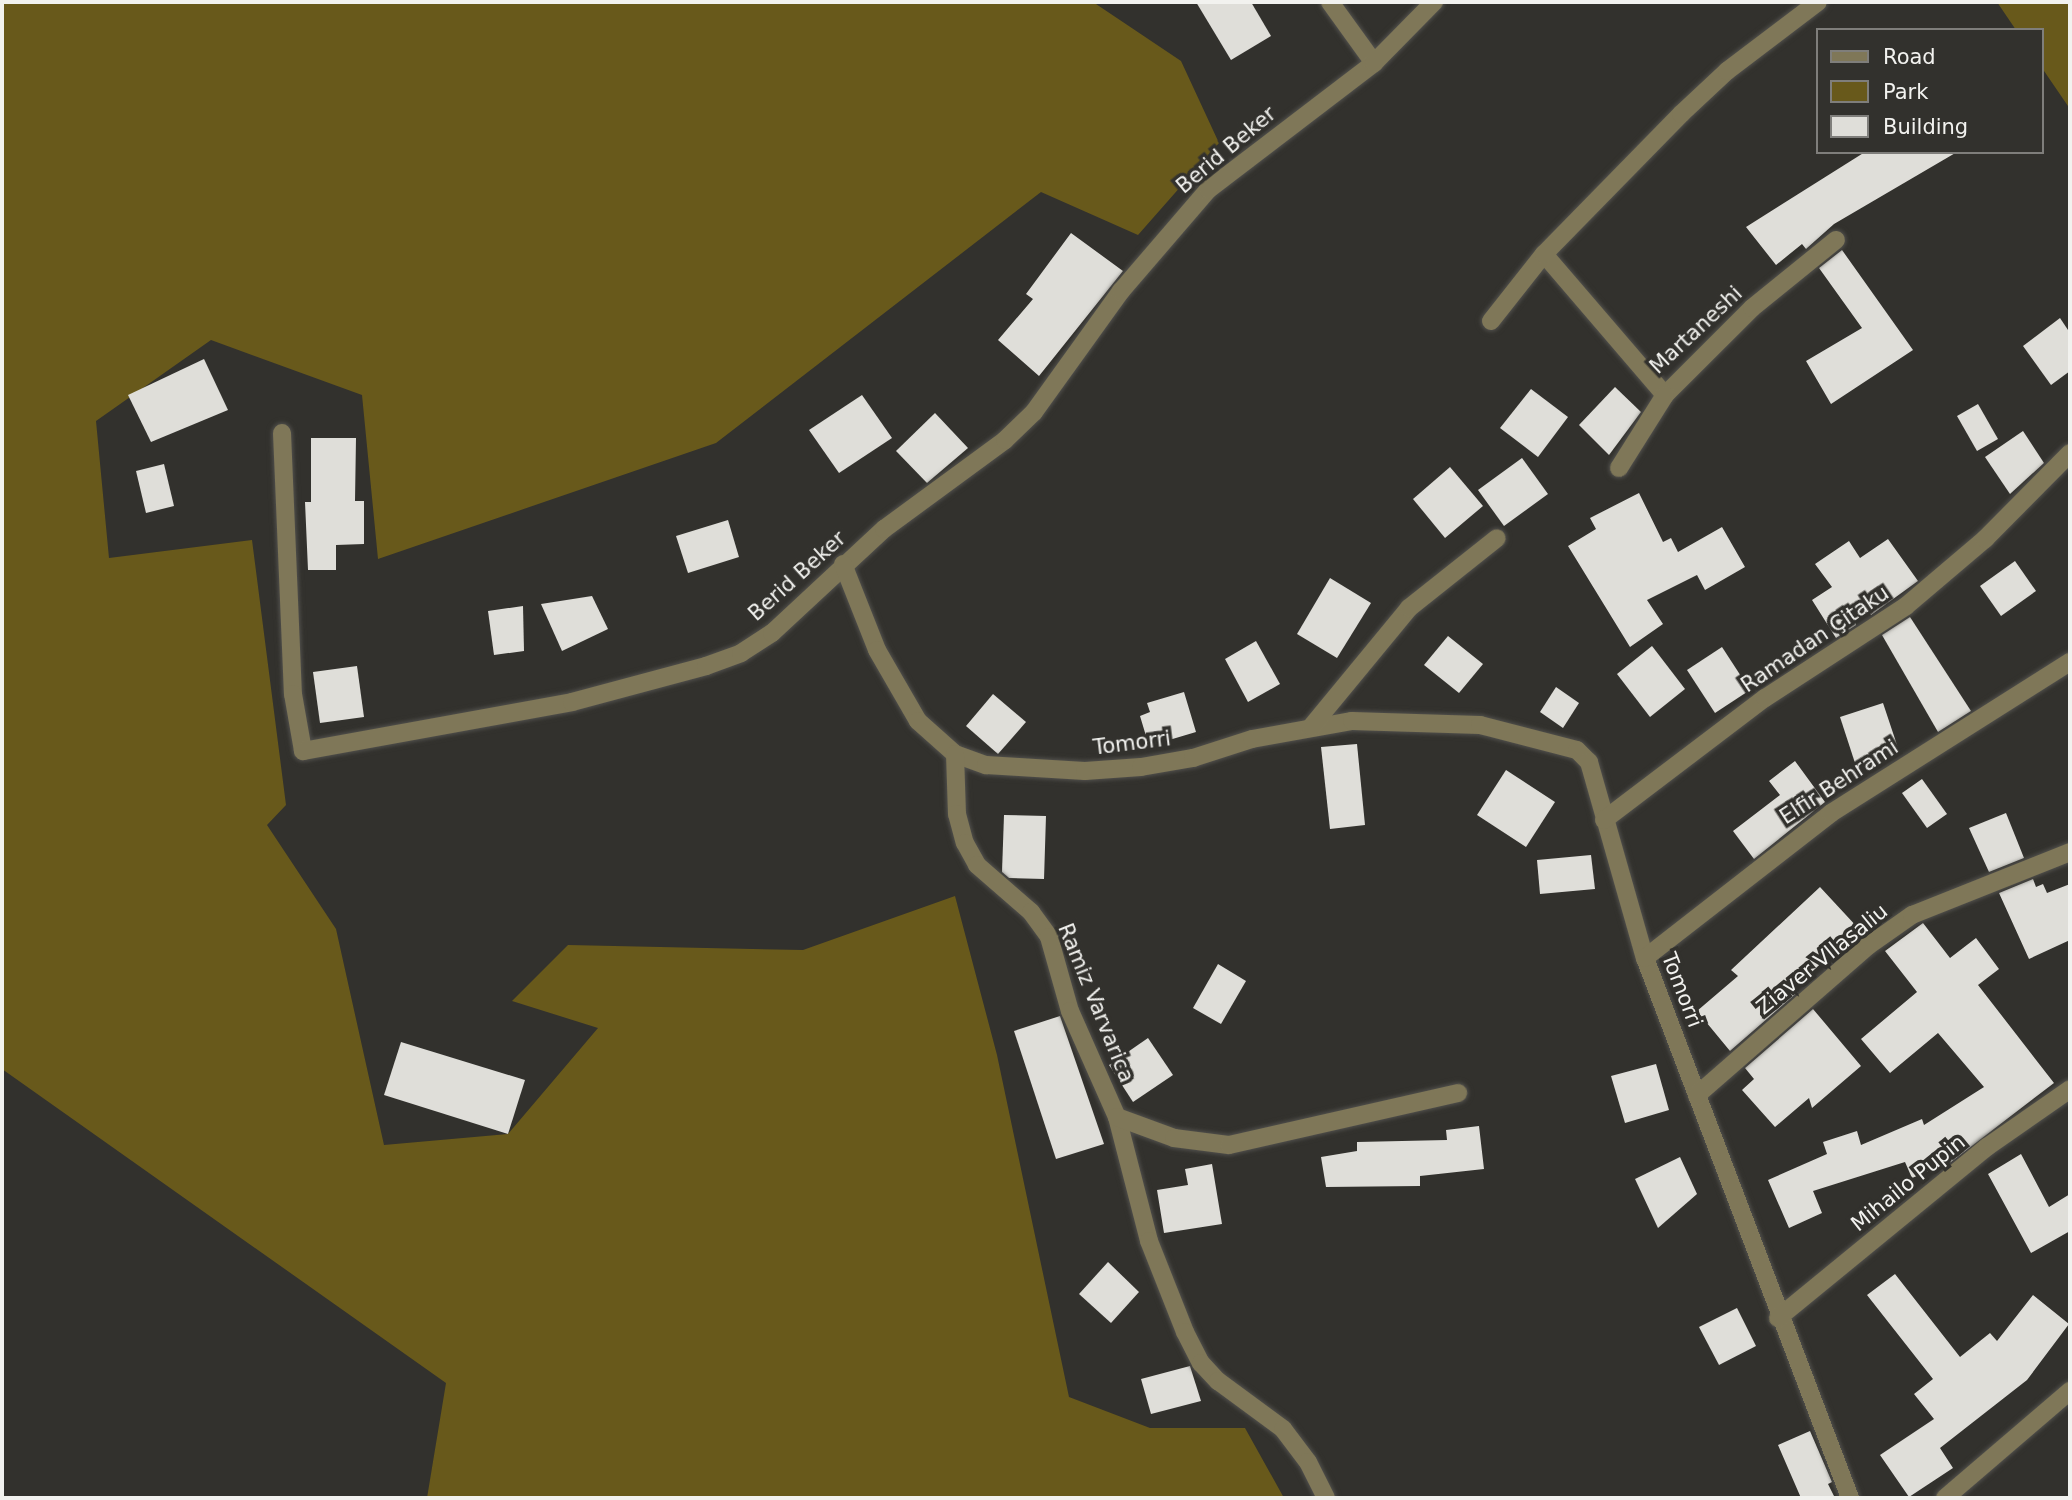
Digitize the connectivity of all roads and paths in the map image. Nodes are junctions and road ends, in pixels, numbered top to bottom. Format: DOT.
graph roads {
  1 [pos="1330,2"];
  2 [pos="1434,2"];
  3 [pos="1818,2"];
  4 [pos="1374,63"];
  5 [pos="1836,240"];
  6 [pos="1544,254"];
  7 [pos="1491,321"];
  8 [pos="1665,395"];
  9 [pos="282,433"];
  10 [pos="2070,453"];
  11 [pos="1619,468"];
  12 [pos="1497,538"];
  13 [pos="843,564"];
  14 [pos="2070,662"];
  15 [pos="1311,727"];
  16 [pos="955,754"];
  17 [pos="1604,820"];
  18 [pos="2070,852"];
  19 [pos="1645,958"];
  20 [pos="2070,1089"];
  21 [pos="1458,1093"];
  22 [pos="1697,1095"];
  23 [pos="1117,1117"];
  24 [pos="1778,1318"];
  25 [pos="2070,1391"];
  26 [pos="1326,1498"];
  27 [pos="1850,1498"];
  28 [pos="1945,1498"];
  1 -- 4 [label="street"];
  2 -- 4 [label="street, Berid Beker"];
  3 -- 6 [label="street"];
  4 -- 13 [label="street, Berid Beker"];
  5 -- 8 [label="street, Martaneshi"];
  6 -- 7 [label="street"];
  6 -- 8 [label="street, Martaneshi"];
  8 -- 11 [label="street"];
  9 -- 13 [label="street, Berid Beker"];
  10 -- 17 [label="street, Ramadan Çitaku"];
  12 -- 15 [label="street"];
  13 -- 16 [label="street"];
  14 -- 19 [label="street, Elfir Behrami"];
  15 -- 16 [label="street, Tomorri"];
  15 -- 17 [label="street, Tomorri"];
  16 -- 23 [label="street, Ramiz Varvarica"];
  17 -- 19 [label="street, Tomorri"];
  18 -- 22 [label="street, Ziaver Vllasaliu"];
  19 -- 22 [label="street, Tomorri"];
  20 -- 24 [label="street, Mihailo Pupin"];
  21 -- 23 [label="street"];
  22 -- 24 [label="street, Tomorri"];
  23 -- 26 [label="street, Ramiz Varvarica"];
  24 -- 27 [label="street, Tomorri"];
  25 -- 28 [label="street"];
}
